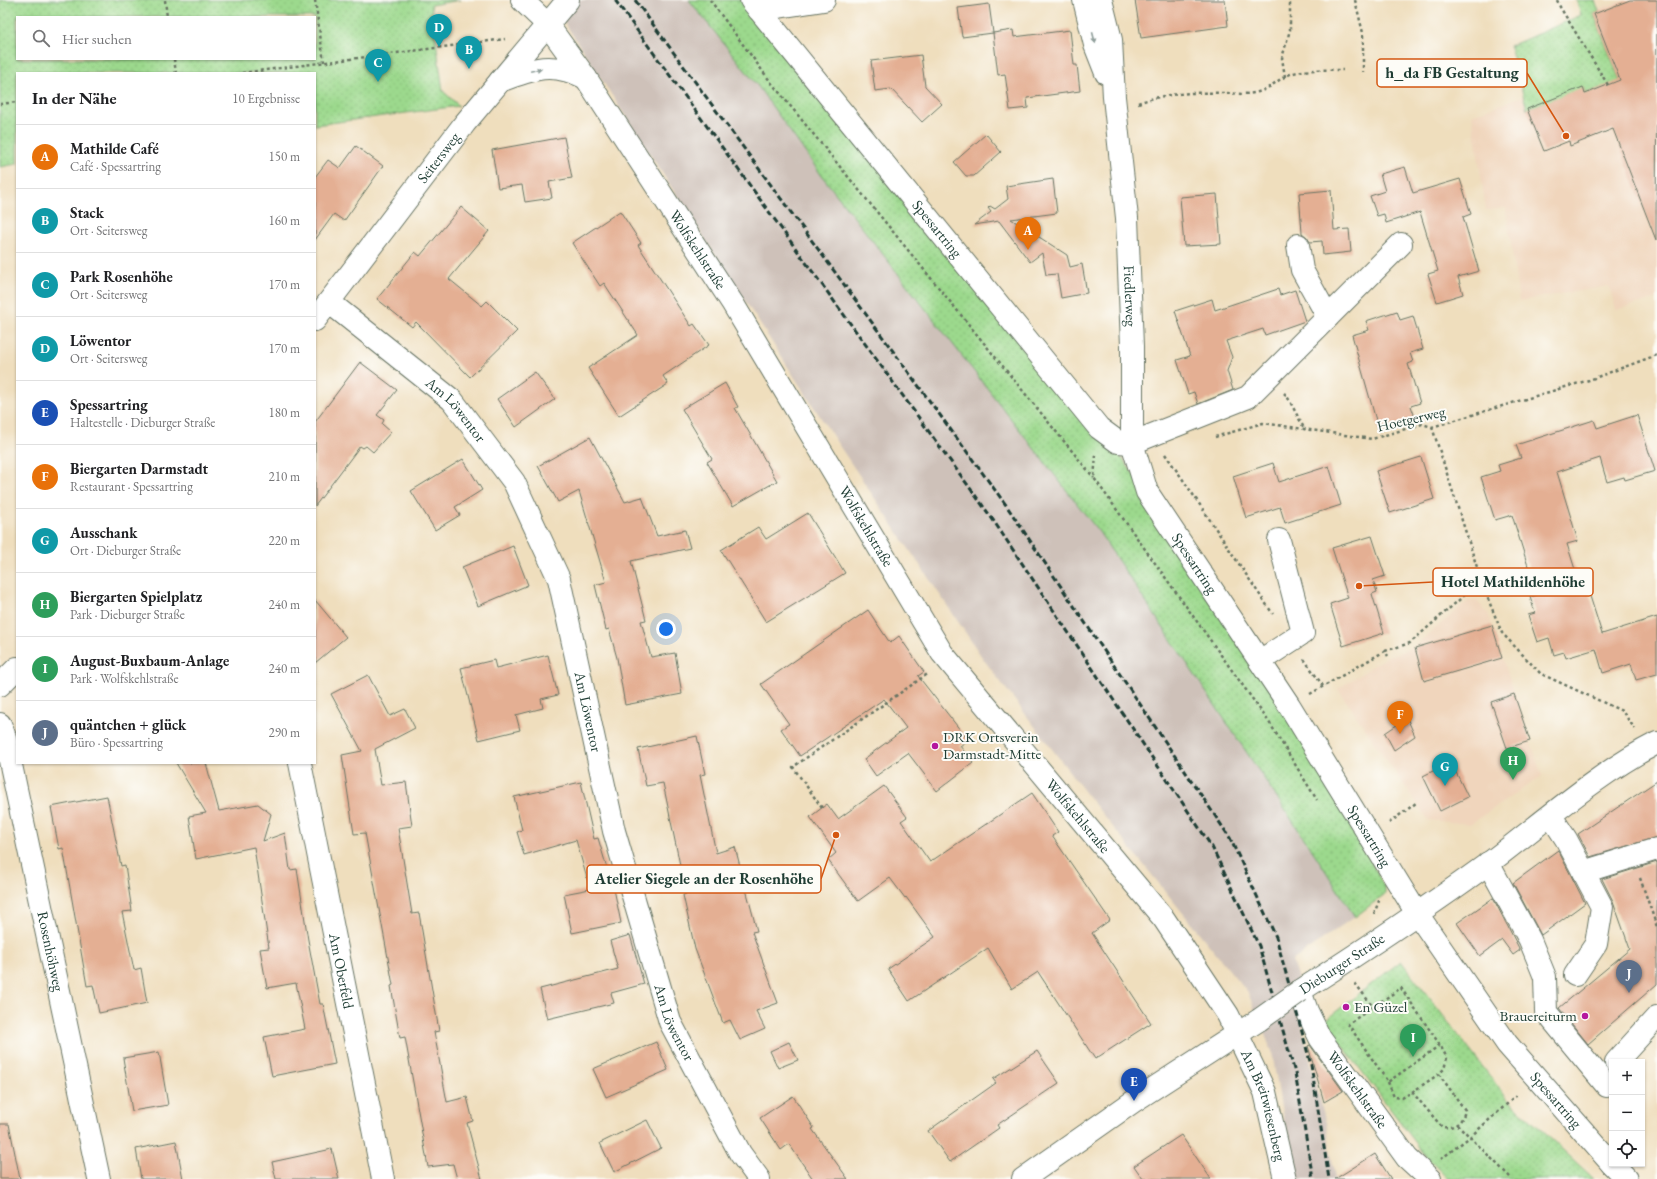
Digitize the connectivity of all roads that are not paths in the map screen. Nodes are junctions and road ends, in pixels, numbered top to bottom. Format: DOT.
graph roads {
  1 [pos="522,0"];
  2 [pos="568,0"];
  3 [pos="824,0"];
  4 [pos="1084,0"];
  5 [pos="1101,0"];
  6 [pos="755,5"];
  7 [pos="550,21"];
  8 [pos="586,78"];
  9 [pos="499,82"];
  10 [pos="1116,103"];
  11 [pos="1401,244"];
  12 [pos="1298,245"];
  13 [pos="329,302"];
  14 [pos="1328,317"];
  15 [pos="316,319"];
  16 [pos="1134,451"];
  17 [pos="1147,492"];
  18 [pos="1279,540"];
  19 [pos="1260,662"];
  20 [pos="16,669"];
  21 [pos="0,685"];
  22 [pos="0,724"];
  23 [pos="1657,743"];
  24 [pos="300,764"];
  25 [pos="1551,816"];
  26 [pos="1657,849"];
  27 [pos="1488,863"];
  28 [pos="1583,872"];
  29 [pos="1418,915"];
  30 [pos="1575,975"];
  31 [pos="1300,991"];
  32 [pos="1657,1017"];
  33 [pos="1237,1034"];
  34 [pos="1619,1059"];
  35 [pos="1606,1077"];
  36 [pos="1609,1161"];
  37 [pos="1615,1167"];
  38 [pos="1426,1176"];
  39 [pos="98,1179"];
  40 [pos="383,1179"];
  41 [pos="759,1179"];
  42 [pos="1023,1179"];
  43 [pos="1285,1179"];
  44 [pos="1626,1179"];
  1 -- 7 [label="street, Wolfskehlstraße"];
  2 -- 7 [label="street, Seitersweg"];
  3 -- 6 [label="street"];
  4 -- 10 [label="street, Fiedlerweg, one-way"];
  5 -- 10 [label="street, Fiedlerweg"];
  6 -- 16 [label="street, Spessartring"];
  7 -- 8 [label="street, Wolfskehlstraße"];
  7 -- 9 [label="street, Seitersweg"];
  9 -- 8 [label="street, one-way"];
  8 -- 33 [label="street, Wolfskehlstraße"];
  9 -- 13 [label="street, Seitersweg"];
  10 -- 16 [label="street, Fiedlerweg"];
  11 -- 14 [label="street"];
  12 -- 14 [label="street"];
  13 -- 15 [label="street, Seitersweg"];
  13 -- 41 [label="street, Am Löwentor"];
  14 -- 16 [label="street"];
  16 -- 17 [label="street, Fiedlerweg"];
  17 -- 19 [label="street, Spessartring"];
  18 -- 19 [label="street"];
  19 -- 29 [label="street, Spessartring"];
  20 -- 21 [label="street"];
  22 -- 39 [label="street, Rosenhöhweg"];
  23 -- 25 [label="street, Dieburger Straße"];
  24 -- 40 [label="street, Am Oberfeld"];
  25 -- 27 [label="street, Dieburger Straße"];
  25 -- 28 [label="street"];
  26 -- 28 [label="street"];
  27 -- 29 [label="street, Dieburger Straße"];
  27 -- 35 [label="street"];
  28 -- 30 [label="street"];
  29 -- 31 [label="street, Dieburger Straße"];
  29 -- 36 [label="street, Spessartring"];
  31 -- 33 [label="street, Dieburger Straße, bridge"];
  31 -- 38 [label="street, Wolfskehlstraße"];
  32 -- 34 [label="street"];
  33 -- 42 [label="street, Dieburger Straße"];
  33 -- 43 [label="street, Am Breitwiesenberg"];
  37 -- 44 [label="street, Spessartring"];
}
